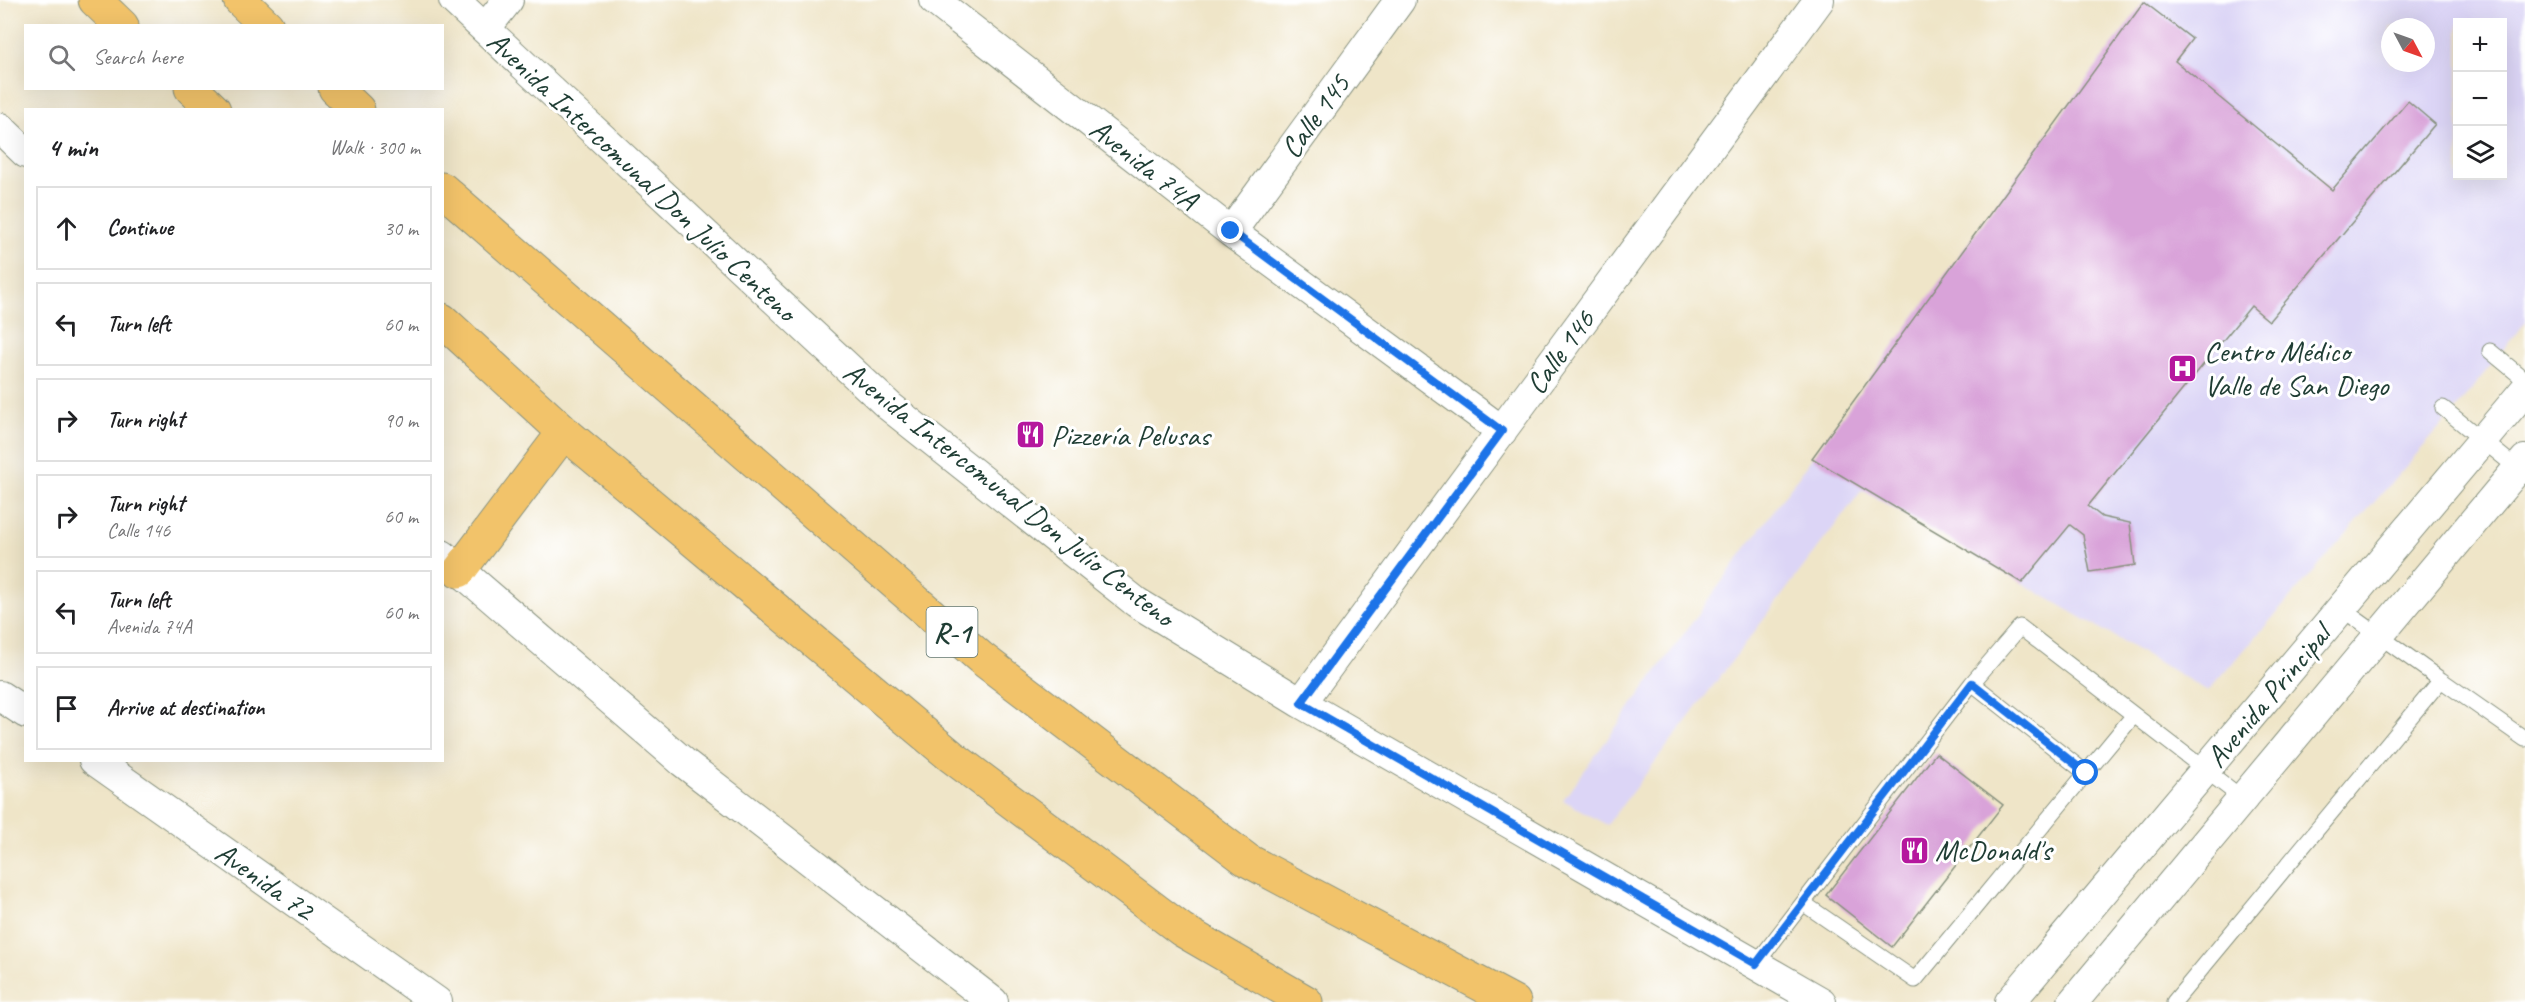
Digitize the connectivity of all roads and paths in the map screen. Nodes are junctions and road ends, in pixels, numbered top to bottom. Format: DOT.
graph roads {
  1 [pos="95,0"];
  2 [pos="240,0"];
  3 [pos="454,0"];
  4 [pos="508,0"];
  5 [pos="1400,0"];
  6 [pos="1819,0"];
  7 [pos="944,3"];
  8 [pos="121,24"];
  9 [pos="265,24"];
  10 [pos="485,29"];
  11 [pos="193,90"];
  12 [pos="337,90"];
  13 [pos="212,108"];
  14 [pos="356,108"];
  15 [pos="0,128"];
  16 [pos="24,151"];
  17 [pos="444,191"];
  18 [pos="1231,231"];
  19 [pos="444,322"];
  20 [pos="2490,351"];
  21 [pos="2525,380"];
  22 [pos="2525,390"];
  23 [pos="2443,408"];
  24 [pos="1502,431"];
  25 [pos="564,432"];
  26 [pos="2484,439"];
  27 [pos="2521,464"];
  28 [pos="451,563"];
  29 [pos="2342,609"];
  30 [pos="2378,637"];
  31 [pos="2441,680"];
  32 [pos="1972,683"];
  33 [pos="0,696"];
  34 [pos="1301,703"];
  35 [pos="24,712"];
  36 [pos="2134,715"];
  37 [pos="2525,739"];
  38 [pos="97,762"];
  39 [pos="2205,771"];
  40 [pos="2086,773"];
  41 [pos="2243,799"];
  42 [pos="1803,903"];
  43 [pos="1756,964"];
  44 [pos="1485,986"];
  45 [pos="437,1002"];
  46 [pos="993,1002"];
  47 [pos="1306,1002"];
  48 [pos="1514,1002"];
  49 [pos="1526,1002"];
  50 [pos="1821,1002"];
  51 [pos="2010,1002"];
  52 [pos="2073,1002"];
  53 [pos="2174,1002"];
  1 -- 8 [label="main road"];
  2 -- 9 [label="main road"];
  3 -- 10 [label="street, Avenida Intercomunal Don Julio Centeno"];
  4 -- 10 [label="street"];
  5 -- 18 [label="street, Calle 145"];
  6 -- 24 [label="street, Calle 146"];
  7 -- 18 [label="street, Avenida 74A"];
  10 -- 34 [label="street, Avenida Intercomunal Don Julio Centeno"];
  11 -- 13 [label="main road"];
  12 -- 14 [label="main road"];
  15 -- 16 [label="street"];
  17 -- 44 [label="main road, R-1"];
  18 -- 24 [label="street, Avenida 74A"];
  19 -- 25 [label="main road"];
  20 -- 21 [label="lane"];
  22 -- 26 [label="street, Avenida Principal"];
  23 -- 26 [label="lane"];
  24 -- 34 [label="street, Calle 146"];
  25 -- 28 [label="main road"];
  25 -- 47 [label="main road"];
  26 -- 27 [label="lane"];
  26 -- 29 [label="street, Avenida Principal"];
  27 -- 30 [label="street, Avenida Principal"];
  28 -- 46 [label="street"];
  29 -- 30 [label="lane"];
  29 -- 39 [label="street, Avenida Principal"];
  30 -- 31 [label="lane"];
  30 -- 41 [label="street, Avenida Principal"];
  31 -- 37 [label="lane"];
  31 -- 53 [label="lane"];
  32 -- 36 [label="lane"];
  32 -- 40 [label="lane"];
  32 -- 42 [label="lane"];
  33 -- 35 [label="street"];
  34 -- 43 [label="street, Avenida Intercomunal Don Julio Centeno"];
  36 -- 39 [label="lane"];
  36 -- 40 [label="lane"];
  38 -- 45 [label="street, Avenida 72"];
  39 -- 41 [label="lane"];
  39 -- 51 [label="street, Avenida Principal"];
  40 -- 42 [label="lane"];
  41 -- 52 [label="street, Avenida Principal"];
  42 -- 43 [label="lane"];
  43 -- 50 [label="street, Avenida Intercomunal Don Julio Centeno"];
  44 -- 48 [label="main road, R-1"];
  44 -- 49 [label="main road"];
}
